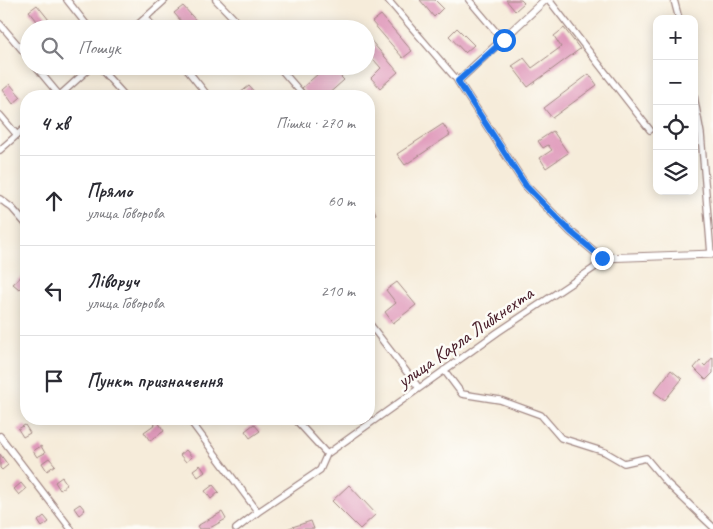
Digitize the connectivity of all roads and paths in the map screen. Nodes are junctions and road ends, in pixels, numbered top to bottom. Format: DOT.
graph roads {
  1 [pos="67,0"];
  2 [pos="165,0"];
  3 [pos="216,0"];
  4 [pos="388,0"];
  5 [pos="470,0"];
  6 [pos="547,0"];
  7 [pos="674,0"];
  8 [pos="678,15"];
  9 [pos="146,18"];
  10 [pos="83,20"];
  11 [pos="144,20"];
  12 [pos="235,20"];
  13 [pos="0,24"];
  14 [pos="504,40"];
  15 [pos="20,47"];
  16 [pos="42,75"];
  17 [pos="82,75"];
  18 [pos="106,75"];
  19 [pos="191,75"];
  20 [pos="286,75"];
  21 [pos="458,81"];
  22 [pos="54,90"];
  23 [pos="66,90"];
  24 [pos="120,90"];
  25 [pos="203,90"];
  26 [pos="299,90"];
  27 [pos="696,105"];
  28 [pos="0,115"];
  29 [pos="650,130"];
  30 [pos="18,135"];
  31 [pos="0,150"];
  32 [pos="0,199"];
  33 [pos="20,217"];
  34 [pos="712,254"];
  35 [pos="602,258"];
  36 [pos="375,331"];
  37 [pos="444,370"];
  38 [pos="419,388"];
  39 [pos="375,420"];
  40 [pos="193,425"];
  41 [pos="300,425"];
  42 [pos="367,425"];
  43 [pos="0,436"];
  44 [pos="327,454"];
  45 [pos="258,512"];
  46 [pos="713,528"];
  47 [pos="71,529"];
  48 [pos="236,529"];
  1 -- 10 [label="street"];
  2 -- 9 [label="street"];
  3 -- 12 [label="street"];
  4 -- 21 [label="street"];
  5 -- 14 [label="street"];
  6 -- 14 [label="street"];
  6 -- 29 [label="street"];
  7 -- 8 [label="street"];
  9 -- 11 [label="street"];
  13 -- 15 [label="street"];
  14 -- 21 [label="street"];
  16 -- 22 [label="street"];
  17 -- 23 [label="street"];
  18 -- 24 [label="street"];
  19 -- 25 [label="street"];
  20 -- 26 [label="street"];
  21 -- 35 [label="street"];
  27 -- 34 [label="street"];
  28 -- 30 [label="street"];
  30 -- 31 [label="street"];
  32 -- 33 [label="street"];
  34 -- 35 [label="street"];
  35 -- 37 [label="street, улица Карла Либкнехта"];
  36 -- 38 [label="street"];
  37 -- 38 [label="street, улица Карла Либкнехта"];
  37 -- 46 [label="street"];
  38 -- 39 [label="street, улица Карла Либкнехта"];
  40 -- 45 [label="street"];
  41 -- 44 [label="street"];
  42 -- 44 [label="street, улица Карла Либкнехта"];
  43 -- 47 [label="street"];
  44 -- 45 [label="street, улица Карла Либкнехта"];
  45 -- 48 [label="street, улица Карла Либкнехта"];
}
